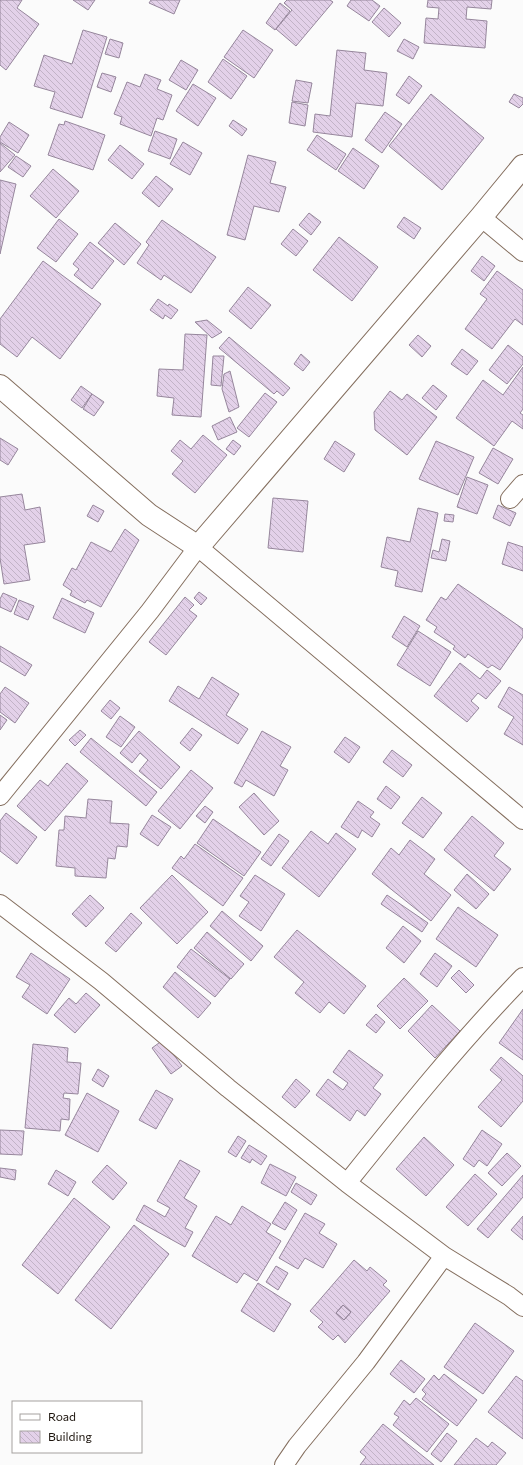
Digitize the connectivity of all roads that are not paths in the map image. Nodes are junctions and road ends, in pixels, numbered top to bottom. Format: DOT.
graph roads {
  1 [pos="523,166"];
  2 [pos="481,217"];
  3 [pos="523,252"];
  4 [pos="0,386"];
  5 [pos="523,484"];
  6 [pos="510,499"];
  7 [pos="198,547"];
  8 [pos="0,796"];
  9 [pos="523,820"];
  10 [pos="0,904"];
  11 [pos="523,977"];
  12 [pos="347,1184"];
  13 [pos="444,1256"];
  14 [pos="523,1307"];
  15 [pos="284,1465"];
  1 -- 2 [label="street"];
  2 -- 3 [label="street"];
  2 -- 7 [label="street"];
  4 -- 7 [label="street"];
  5 -- 6 [label="street"];
  7 -- 8 [label="street"];
  7 -- 9 [label="street"];
  10 -- 12 [label="street"];
  11 -- 12 [label="street"];
  12 -- 13 [label="street"];
  13 -- 14 [label="street"];
  13 -- 15 [label="street"];
}
